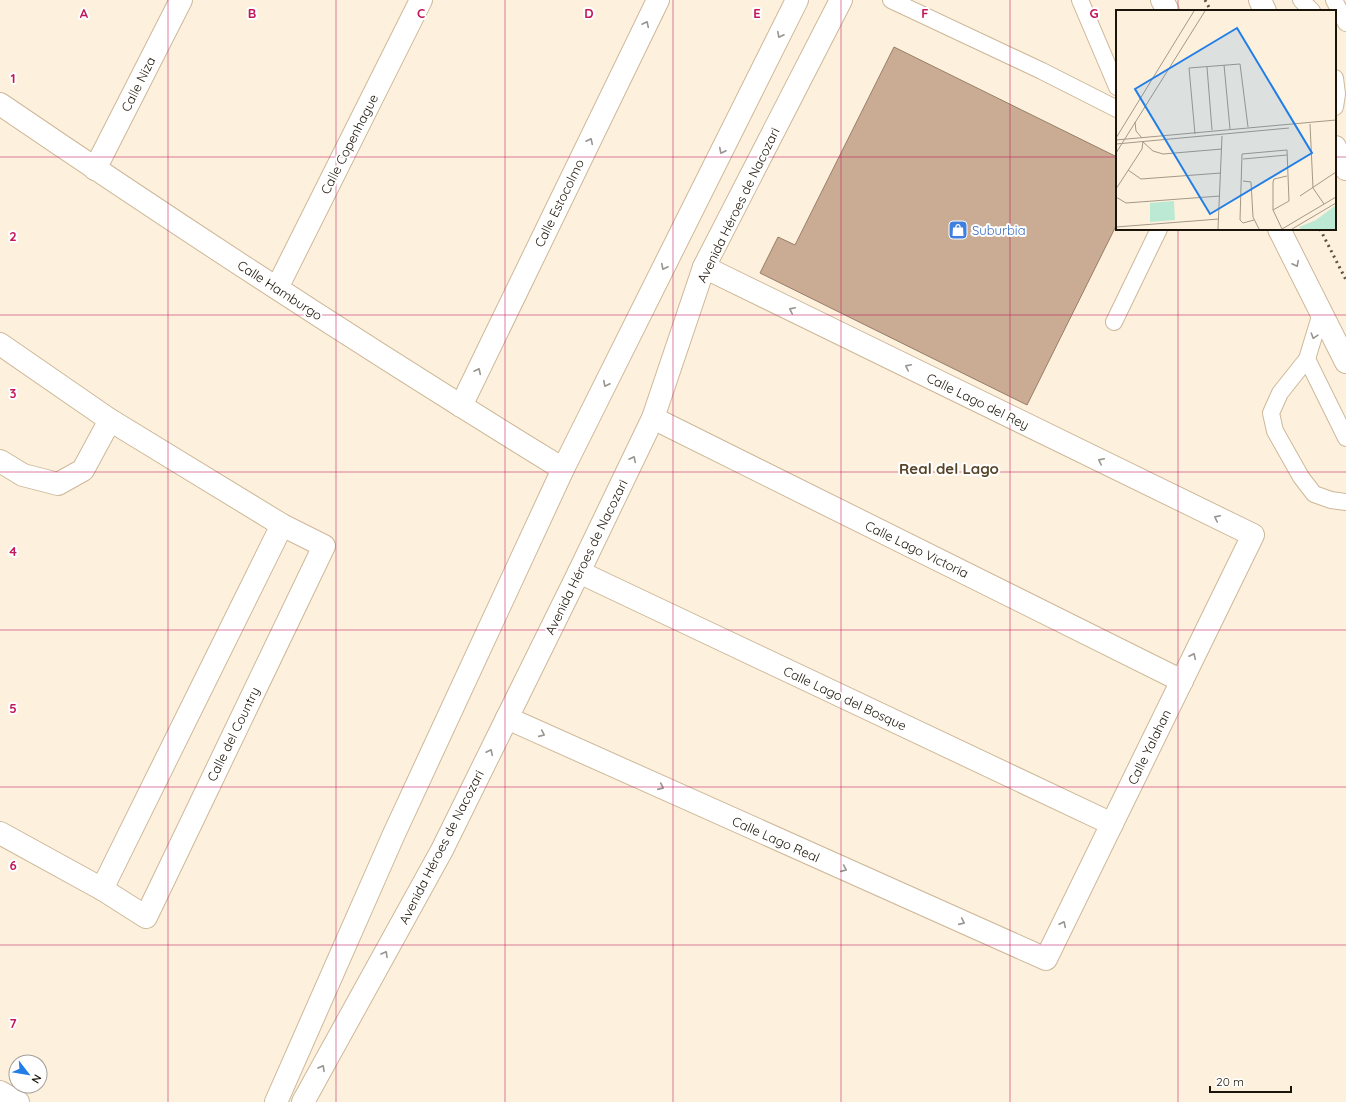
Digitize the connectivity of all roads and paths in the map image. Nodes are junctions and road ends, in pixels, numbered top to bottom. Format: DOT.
graph roads {
  1 [pos="181,0"];
  2 [pos="421,0"];
  3 [pos="658,0"];
  4 [pos="797,0"];
  5 [pos="841,0"];
  6 [pos="891,0"];
  7 [pos="1080,0"];
  8 [pos="1162,0"];
  9 [pos="1260,0"];
  10 [pos="1301,0"];
  11 [pos="1334,0"];
  12 [pos="914,5"];
  13 [pos="1167,10"];
  14 [pos="1265,10"];
  15 [pos="1311,10"];
  16 [pos="1346,23"];
  17 [pos="1116,86"];
  18 [pos="1336,86"];
  19 [pos="1336,100"];
  20 [pos="0,104"];
  21 [pos="1116,108"];
  22 [pos="1336,149"];
  23 [pos="95,169"];
  24 [pos="1346,169"];
  25 [pos="1159,230"];
  26 [pos="1280,230"];
  27 [pos="704,267"];
  28 [pos="277,288"];
  29 [pos="1321,313"];
  30 [pos="1114,322"];
  31 [pos="0,344"];
  32 [pos="1307,359"];
  33 [pos="1346,362"];
  34 [pos="461,406"];
  35 [pos="653,418"];
  36 [pos="110,420"];
  37 [pos="1346,438"];
  38 [pos="0,461"];
  39 [pos="563,469"];
  40 [pos="1346,502"];
  41 [pos="282,525"];
  42 [pos="1252,535"];
  43 [pos="579,572"];
  44 [pos="1182,680"];
  45 [pos="507,718"];
  46 [pos="1112,824"];
  47 [pos="0,833"];
  48 [pos="102,889"];
  49 [pos="1046,959"];
  50 [pos="0,1092"];
  51 [pos="18,1102"];
  52 [pos="276,1102"];
  53 [pos="303,1102"];
  1 -- 23 [label="street, Calle Niza"];
  2 -- 28 [label="street, Calle Copenhague"];
  34 -- 3 [label="street, Calle Estocolmo, one-way"];
  4 -- 39 [label="street, one-way"];
  5 -- 27 [label="street, Avenida Héroes de Nacozari"];
  6 -- 12 [label="lane"];
  7 -- 17 [label="lane"];
  8 -- 13 [label="street"];
  9 -- 14 [label="street"];
  10 -- 15 [label="lane"];
  11 -- 16 [label="lane"];
  12 -- 21 [label="lane"];
  18 -- 19 [label="lane"];
  20 -- 23 [label="street, Calle Hamburgo"];
  22 -- 24 [label="street"];
  23 -- 28 [label="street, Calle Hamburgo"];
  25 -- 30 [label="lane"];
  26 -- 29 [label="street, one-way"];
  27 -- 35 [label="street, Avenida Héroes de Nacozari"];
  42 -- 27 [label="street, Calle Lago del Rey, one-way"];
  28 -- 34 [label="street, Calle Hamburgo"];
  29 -- 32 [label="lane, one-way"];
  29 -- 33 [label="street"];
  31 -- 36 [label="street, Calle del Country"];
  32 -- 37 [label="lane"];
  32 -- 40 [label="lane"];
  34 -- 39 [label="street, Calle Hamburgo"];
  43 -- 35 [label="street, Avenida Héroes de Nacozari, one-way"];
  35 -- 44 [label="street, Calle Lago Victoria"];
  36 -- 38 [label="street"];
  36 -- 41 [label="street, Calle del Country"];
  39 -- 52 [label="street"];
  41 -- 48 [label="street"];
  41 -- 48 [label="street, Calle del Country"];
  44 -- 42 [label="street, Calle Yalahan, one-way"];
  43 -- 45 [label="street, Avenida Héroes de Nacozari"];
  43 -- 46 [label="street, Calle Lago del Bosque"];
  44 -- 46 [label="street, Calle Yalahan"];
  45 -- 49 [label="street, Calle Lago Real, one-way"];
  53 -- 45 [label="street, Avenida Héroes de Nacozari, one-way"];
  49 -- 46 [label="street, Calle Yalahan, one-way"];
  47 -- 48 [label="street, Calle del Country"];
  50 -- 51 [label="street"];
}
